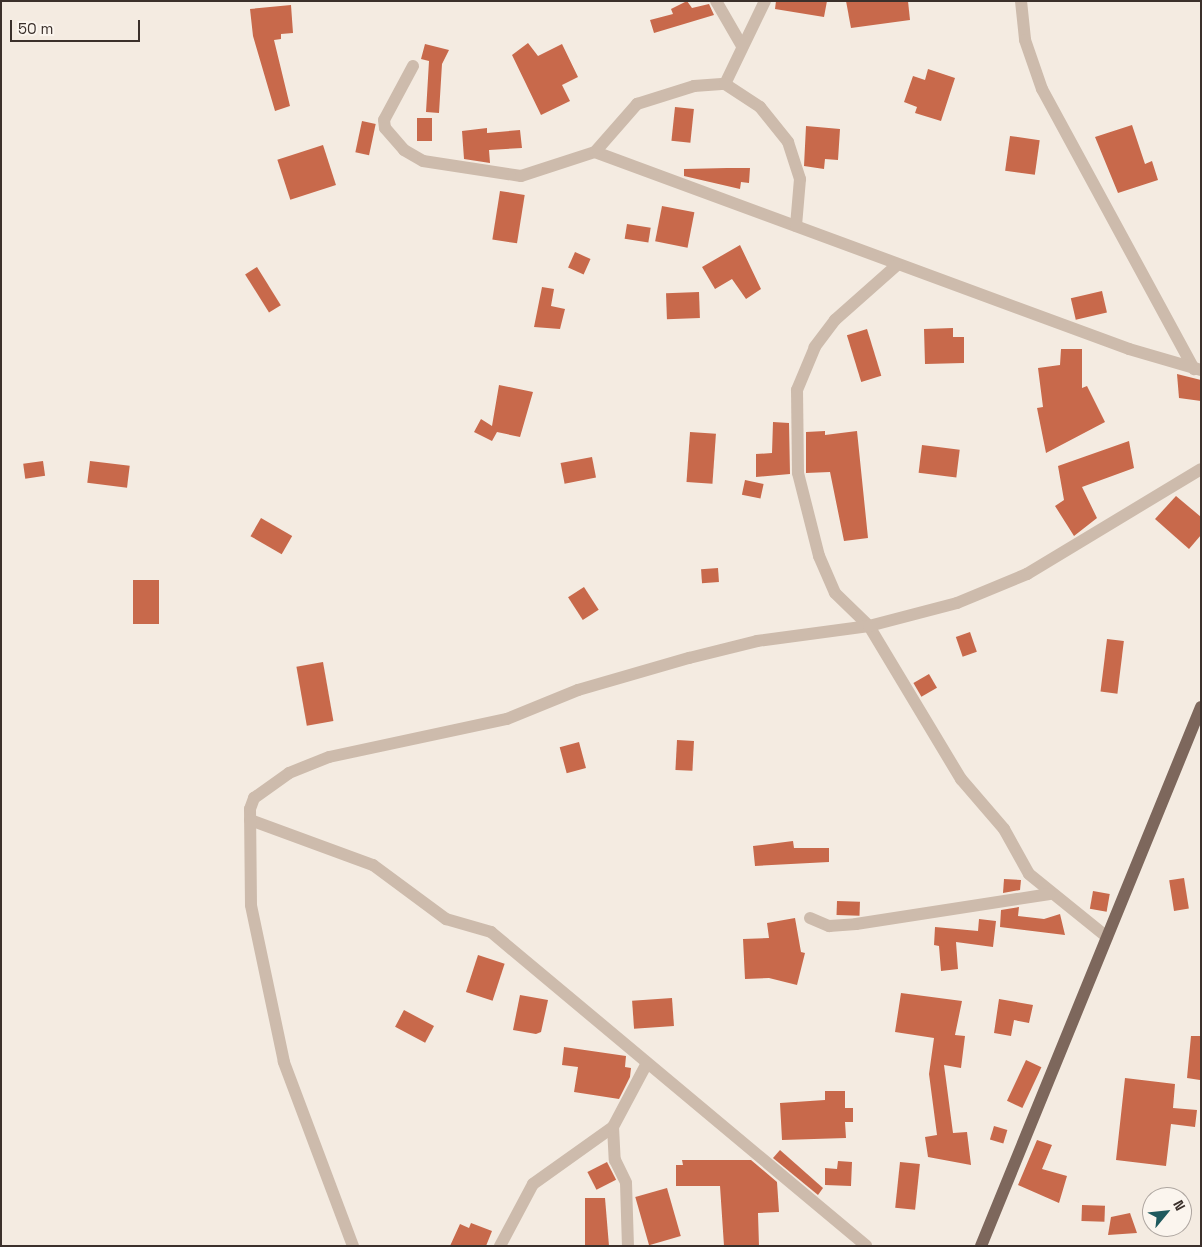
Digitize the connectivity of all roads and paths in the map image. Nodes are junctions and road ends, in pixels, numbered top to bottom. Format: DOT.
graph roads {
  1 [pos="716,1"];
  2 [pos="765,1"];
  3 [pos="1021,1"];
  4 [pos="742,46"];
  5 [pos="413,66"];
  6 [pos="725,84"];
  7 [pos="596,152"];
  8 [pos="796,226"];
  9 [pos="896,265"];
  10 [pos="1198,370"];
  11 [pos="1201,468"];
  12 [pos="869,626"];
  13 [pos="1201,707"];
  14 [pos="250,820"];
  15 [pos="1050,894"];
  16 [pos="810,918"];
  17 [pos="1107,937"];
  18 [pos="647,1063"];
  19 [pos="613,1127"];
  20 [pos="353,1246"];
  21 [pos="500,1246"];
  22 [pos="628,1246"];
  23 [pos="866,1246"];
  24 [pos="982,1246"];
  1 -- 4 [label="street"];
  2 -- 4 [label="street"];
  3 -- 10 [label="street"];
  4 -- 6 [label="street"];
  5 -- 7 [label="street"];
  6 -- 7 [label="street"];
  6 -- 8 [label="street"];
  7 -- 8 [label="street"];
  8 -- 9 [label="street"];
  9 -- 10 [label="street"];
  9 -- 12 [label="street"];
  11 -- 12 [label="street"];
  12 -- 14 [label="street"];
  12 -- 15 [label="street"];
  13 -- 17 [label="main road"];
  14 -- 18 [label="street"];
  14 -- 20 [label="street"];
  15 -- 16 [label="street"];
  15 -- 17 [label="street"];
  17 -- 24 [label="main road"];
  18 -- 19 [label="street"];
  18 -- 23 [label="street"];
  19 -- 21 [label="street"];
  19 -- 22 [label="street"];
}
